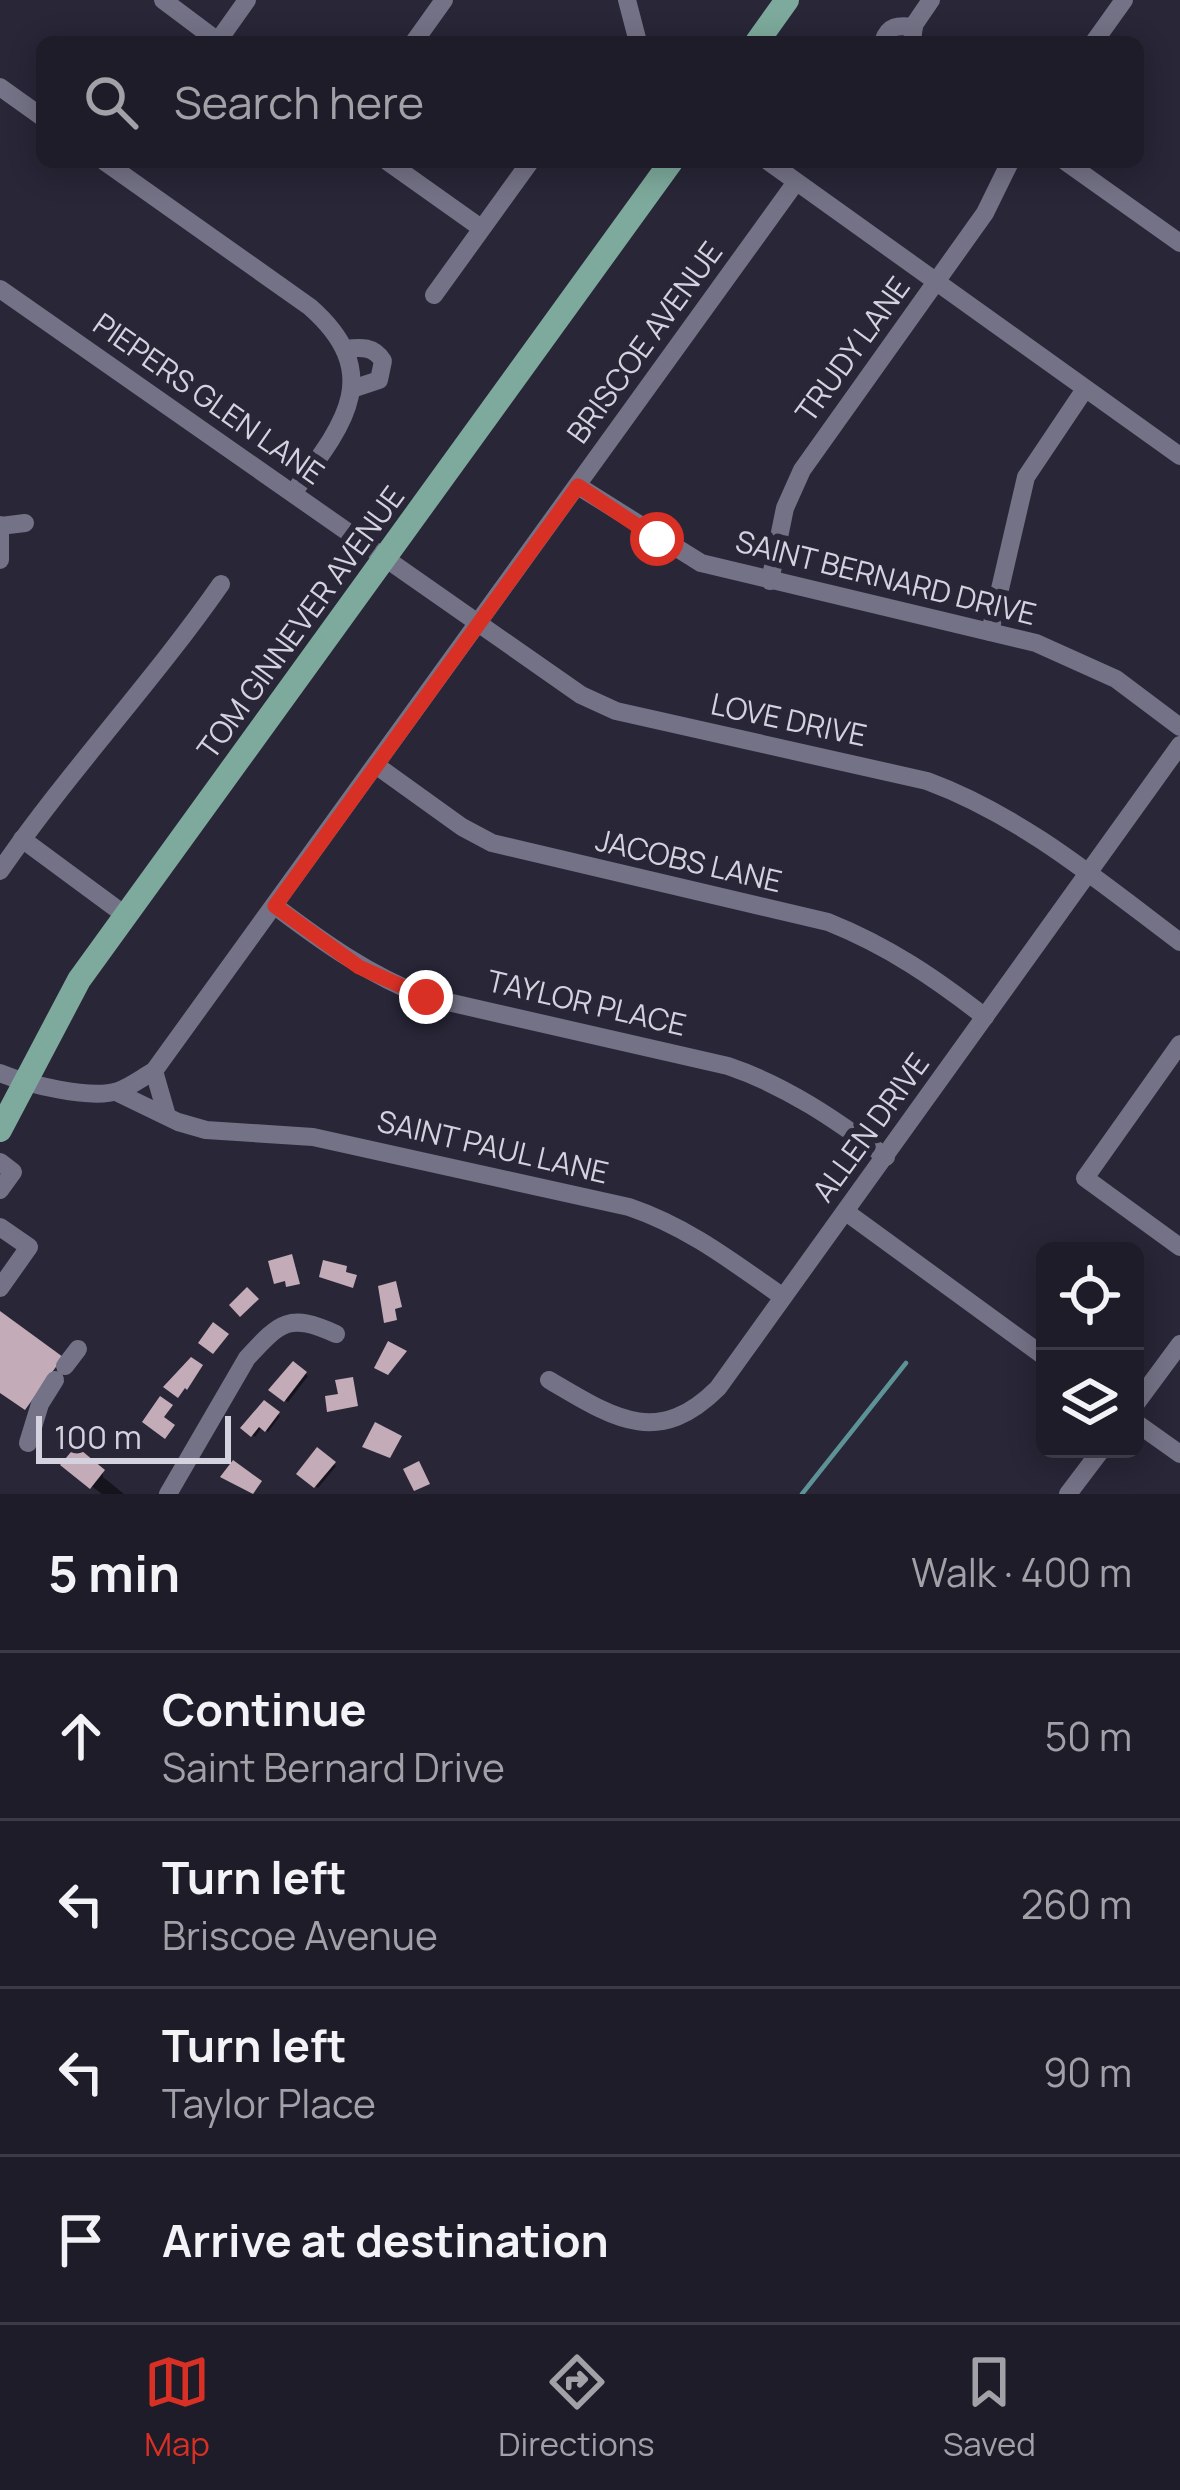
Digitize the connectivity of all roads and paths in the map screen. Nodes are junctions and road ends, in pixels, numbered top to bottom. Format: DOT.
graph roads {
  1 [pos="164,0"];
  2 [pos="247,0"];
  3 [pos="445,0"];
  4 [pos="627,0"];
  5 [pos="787,0"];
  6 [pos="931,0"];
  7 [pos="1124,0"];
  8 [pos="210,36"];
  9 [pos="222,36"];
  10 [pos="418,36"];
  11 [pos="636,36"];
  12 [pos="761,36"];
  13 [pos="886,36"];
  14 [pos="912,36"];
  15 [pos="1098,36"];
  16 [pos="0,87"];
  17 [pos="36,113"];
  18 [pos="113,168"];
  19 [pos="396,168"];
  20 [pos="526,168"];
  21 [pos="666,168"];
  22 [pos="777,168"];
  23 [pos="1007,168"];
  24 [pos="1075,168"];
  25 [pos="796,182"];
  26 [pos="481,228"];
  27 [pos="1176,233"];
  28 [pos="937,282"];
  29 [pos="0,290"];
  30 [pos="434,295"];
  31 [pos="345,350"];
  32 [pos="352,389"];
  33 [pos="1085,389"];
  34 [pos="1180,456"];
  35 [pos="578,486"];
  36 [pos="293,493"];
  37 [pos="25,523"];
  38 [pos="0,525"];
  39 [pos="384,556"];
  40 [pos="0,560"];
  41 [pos="770,581"];
  42 [pos="221,584"];
  43 [pos="477,626"];
  44 [pos="990,632"];
  45 [pos="1180,727"];
  46 [pos="1180,745"];
  47 [pos="377,766"];
  48 [pos="22,839"];
  49 [pos="0,871"];
  50 [pos="1088,874"];
  51 [pos="275,906"];
  52 [pos="125,915"];
  53 [pos="1180,942"];
  54 [pos="986,1017"];
  55 [pos="1180,1044"];
  56 [pos="154,1071"];
  57 [pos="0,1073"];
  58 [pos="27,1084"];
  59 [pos="116,1092"];
  60 [pos="167,1116"];
  61 [pos="0,1130"];
  62 [pos="886,1157"];
  63 [pos="7,1167"];
  64 [pos="0,1190"];
  65 [pos="846,1212"];
  66 [pos="0,1228"];
  67 [pos="1180,1247"];
  68 [pos="0,1288"];
  69 [pos="783,1297"];
  70 [pos="337,1334"];
  71 [pos="1180,1344"];
  72 [pos="78,1348"];
  73 [pos="1036,1350"];
  74 [pos="549,1380"];
  75 [pos="1144,1393"];
  76 [pos="1144,1428"];
  77 [pos="28,1442"];
  78 [pos="1180,1454"];
  79 [pos="1095,1458"];
  80 [pos="179,1490"];
  81 [pos="1068,1494"];
  1 -- 8 [label="street"];
  2 -- 9 [label="street"];
  3 -- 10 [label="street"];
  4 -- 11 [label="street"];
  5 -- 12 [label="main road"];
  6 -- 14 [label="street"];
  7 -- 15 [label="street"];
  13 -- 14 [label="street"];
  16 -- 17 [label="street"];
  18 -- 31 [label="street"];
  19 -- 26 [label="street"];
  20 -- 26 [label="street"];
  21 -- 39 [label="main road, TOM GINNEVER AVENUE"];
  22 -- 25 [label="street"];
  23 -- 28 [label="street, TRUDY LANE"];
  24 -- 27 [label="street"];
  25 -- 28 [label="street"];
  25 -- 35 [label="street, BRISCOE AVENUE"];
  26 -- 30 [label="street"];
  28 -- 33 [label="street"];
  28 -- 41 [label="street, TRUDY LANE"];
  29 -- 36 [label="street, PIEPERS GLEN LANE"];
  31 -- 32 [label="street"];
  31 -- 32 [label="street"];
  32 -- 36 [label="street"];
  33 -- 34 [label="street"];
  33 -- 44 [label="street"];
  35 -- 41 [label="street, SAINT BERNARD DRIVE"];
  35 -- 43 [label="street, BRISCOE AVENUE"];
  36 -- 39 [label="street, PIEPERS GLEN LANE"];
  37 -- 38 [label="street"];
  38 -- 40 [label="street"];
  39 -- 43 [label="street, LOVE DRIVE"];
  39 -- 52 [label="main road, TOM GINNEVER AVENUE"];
  41 -- 44 [label="street, SAINT BERNARD DRIVE"];
  42 -- 48 [label="street"];
  43 -- 47 [label="street, BRISCOE AVENUE"];
  43 -- 50 [label="street, LOVE DRIVE"];
  44 -- 45 [label="street, SAINT BERNARD DRIVE"];
  46 -- 50 [label="street, ALLEN DRIVE"];
  47 -- 51 [label="street, BRISCOE AVENUE"];
  47 -- 54 [label="street, JACOBS LANE"];
  48 -- 49 [label="street"];
  48 -- 52 [label="street"];
  50 -- 53 [label="street, LOVE DRIVE"];
  50 -- 54 [label="street, ALLEN DRIVE"];
  51 -- 56 [label="street, BRISCOE AVENUE"];
  51 -- 62 [label="street, TAYLOR PLACE"];
  52 -- 58 [label="main road, TOM GINNEVER AVENUE"];
  54 -- 62 [label="street, ALLEN DRIVE"];
  55 -- 67 [label="street"];
  56 -- 59 [label="street, BRISCOE AVENUE"];
  56 -- 60 [label="street"];
  57 -- 58 [label="street"];
  58 -- 59 [label="street"];
  58 -- 61 [label="main road, TOM GINNEVER AVENUE"];
  59 -- 60 [label="street, SAINT PAUL LANE"];
  60 -- 69 [label="street, SAINT PAUL LANE"];
  62 -- 65 [label="street, ALLEN DRIVE"];
  63 -- 64 [label="street"];
  65 -- 69 [label="street, ALLEN DRIVE"];
  65 -- 73 [label="street"];
  66 -- 68 [label="street"];
  69 -- 74 [label="street, ALLEN DRIVE"];
  70 -- 80 [label="street"];
  71 -- 75 [label="street"];
  72 -- 77 [label="street"];
  76 -- 78 [label="street"];
  79 -- 81 [label="street"];
}
